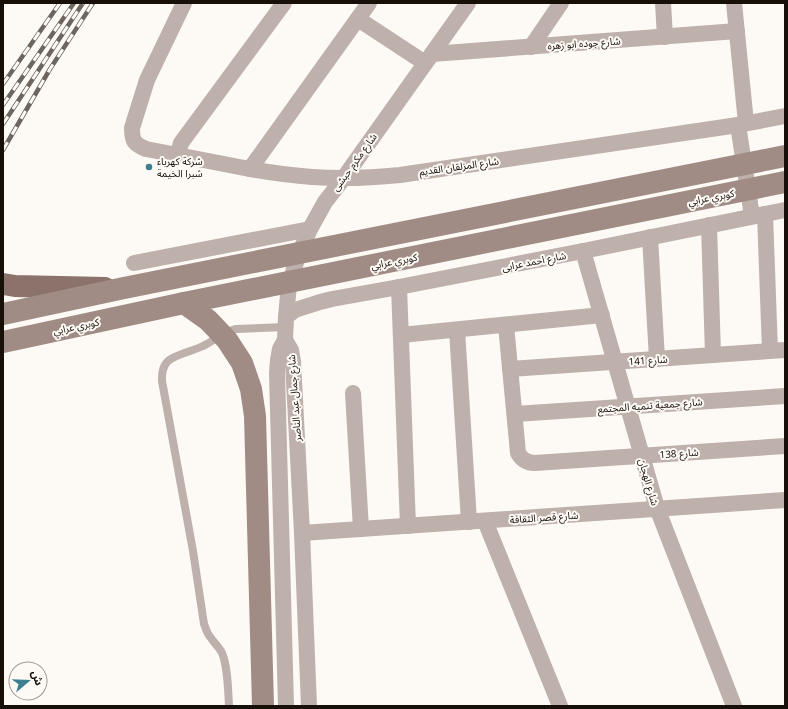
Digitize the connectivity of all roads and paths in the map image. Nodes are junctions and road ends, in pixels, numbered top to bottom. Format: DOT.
graph roads {
  1 [pos="184,3"];
  2 [pos="284,3"];
  3 [pos="369,3"];
  4 [pos="468,3"];
  5 [pos="561,3"];
  6 [pos="663,3"];
  7 [pos="734,3"];
  8 [pos="358,19"];
  9 [pos="737,31"];
  10 [pos="665,37"];
  11 [pos="531,47"];
  12 [pos="428,59"];
  13 [pos="785,116"];
  14 [pos="742,124"];
  15 [pos="180,155"];
  16 [pos="785,156"];
  17 [pos="250,169"];
  18 [pos="343,178"];
  19 [pos="785,182"];
  20 [pos="785,210"];
  21 [pos="758,215"];
  22 [pos="709,225"];
  23 [pos="310,229"];
  24 [pos="650,237"];
  25 [pos="583,251"];
  26 [pos="134,263"];
  27 [pos="3,284"];
  28 [pos="399,287"];
  29 [pos="124,288"];
  30 [pos="184,303"];
  31 [pos="3,314"];
  32 [pos="602,315"];
  33 [pos="506,325"];
  34 [pos="285,328"];
  35 [pos="457,330"];
  36 [pos="401,335"];
  37 [pos="3,342"];
  38 [pos="778,351"];
  39 [pos="713,355"];
  40 [pos="657,359"];
  41 [pos="615,362"];
  42 [pos="510,369"];
  43 [pos="353,393"];
  44 [pos="785,396"];
  45 [pos="628,407"];
  46 [pos="515,414"];
  47 [pos="785,446"];
  48 [pos="642,456"];
  49 [pos="785,500"];
  50 [pos="657,508"];
  51 [pos="477,521"];
  52 [pos="408,526"];
  53 [pos="361,529"];
  54 [pos="302,533"];
  55 [pos="229,706"];
  56 [pos="263,706"];
  57 [pos="286,706"];
  58 [pos="308,706"];
  59 [pos="560,706"];
  60 [pos="734,706"];
  1 -- 15 [label="street, شارع المزلقان القديم"];
  2 -- 15 [label="street"];
  3 -- 8 [label="street"];
  4 -- 12 [label="street, شارع مكرم حبشى"];
  5 -- 11 [label="street"];
  6 -- 10 [label="street"];
  7 -- 9 [label="street"];
  8 -- 12 [label="street"];
  8 -- 17 [label="street"];
  9 -- 10 [label="street, شارع جوده ابو زهره"];
  9 -- 14 [label="street"];
  10 -- 11 [label="street, شارع جوده ابو زهره"];
  11 -- 12 [label="street, شارع جوده ابو زهره"];
  12 -- 18 [label="street, شارع مكرم حبشى"];
  13 -- 14 [label="street, شارع المزلقان القديم"];
  14 -- 18 [label="street, شارع المزلقان القديم"];
  14 -- 21 [label="street"];
  15 -- 17 [label="street, شارع المزلقان القديم"];
  16 -- 29 [label="main road, bridge"];
  17 -- 18 [label="street, شارع المزلقان القديم"];
  18 -- 23 [label="street, شارع مكرم حبشى"];
  19 -- 30 [label="main road, كوبري عرابي, bridge"];
  20 -- 21 [label="street, شارع احمد عرابى"];
  21 -- 22 [label="street, شارع احمد عرابى"];
  21 -- 38 [label="street"];
  22 -- 24 [label="street, شارع احمد عرابى"];
  22 -- 39 [label="street"];
  23 -- 26 [label="street"];
  23 -- 34 [label="street, شارع مكرم حبشى"];
  24 -- 25 [label="street, شارع احمد عرابى"];
  24 -- 40 [label="street"];
  25 -- 28 [label="street, شارع احمد عرابى"];
  25 -- 32 [label="street, شارع الهجان"];
  27 -- 29 [label="main road, bridge"];
  28 -- 34 [label="street, شارع احمد عرابى"];
  28 -- 36 [label="street"];
  29 -- 31 [label="main road, bridge"];
  30 -- 37 [label="main road, كوبري عرابي, bridge"];
  30 -- 56 [label="main road, bridge"];
  32 -- 33 [label="street"];
  32 -- 41 [label="street, شارع الهجان"];
  33 -- 35 [label="street"];
  33 -- 42 [label="street"];
  34 -- 54 [label="street, شارع جمال عبد الناصر"];
  34 -- 55 [label="lane"];
  34 -- 57 [label="street, شارع جمال عبد الناصر"];
  35 -- 36 [label="street"];
  35 -- 51 [label="street"];
  36 -- 52 [label="street"];
  38 -- 39 [label="street, شارع 141"];
  39 -- 40 [label="street, شارع 141"];
  40 -- 41 [label="street, شارع 141"];
  41 -- 42 [label="street, شارع 141"];
  41 -- 45 [label="street, شارع الهجان"];
  42 -- 46 [label="street"];
  43 -- 53 [label="street"];
  44 -- 45 [label="street, شارع جمعية تنميه المجتمع"];
  45 -- 46 [label="street, شارع جمعية تنميه المجتمع"];
  45 -- 48 [label="street, شارع الهجان"];
  46 -- 48 [label="street, شارع 138"];
  47 -- 48 [label="street, شارع 138"];
  48 -- 50 [label="street, شارع الهجان"];
  49 -- 50 [label="street, شارع قصر الثقافة"];
  50 -- 51 [label="street, شارع قصر الثقافة"];
  50 -- 60 [label="street, شارع الهجان"];
  51 -- 52 [label="street, شارع قصر الثقافة"];
  51 -- 59 [label="street"];
  52 -- 53 [label="street, شارع قصر الثقافة"];
  53 -- 54 [label="street, شارع قصر الثقافة"];
  54 -- 58 [label="street, شارع جمال عبد الناصر"];
}
